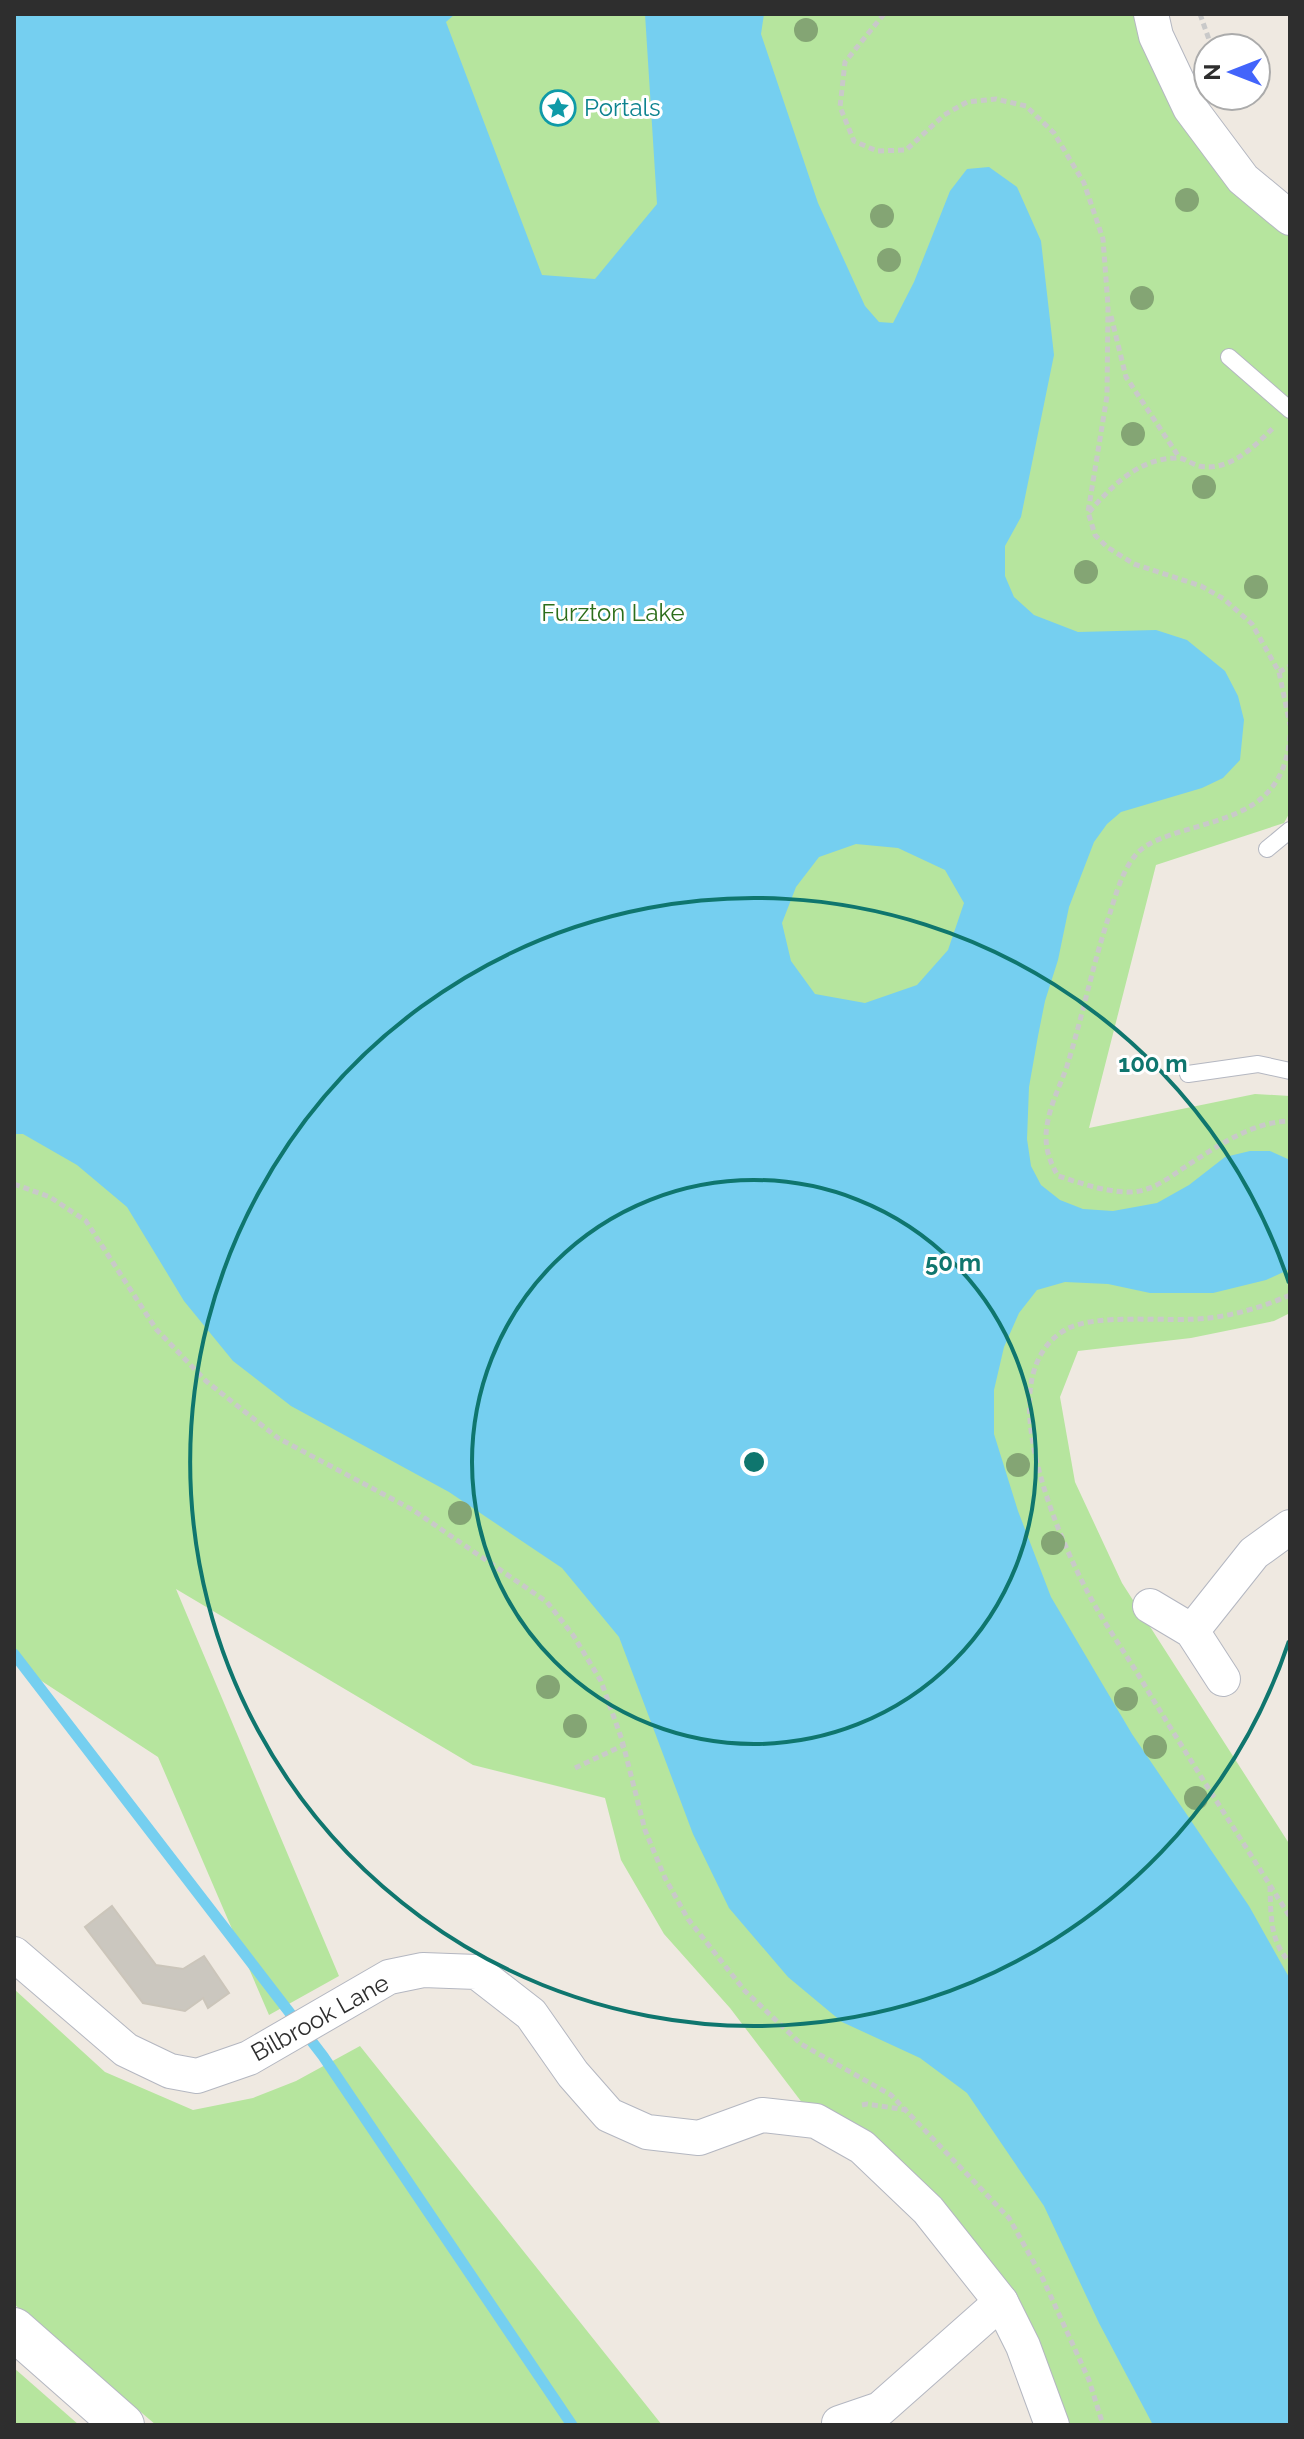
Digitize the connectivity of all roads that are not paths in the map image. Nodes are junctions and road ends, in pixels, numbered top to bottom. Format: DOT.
graph roads {
  1 [pos="1151,14"];
  2 [pos="1290,218"];
  3 [pos="1229,357"];
  4 [pos="1290,410"];
  5 [pos="1290,830"];
  6 [pos="1267,849"];
  7 [pos="1290,1071"];
  8 [pos="1188,1074"];
  9 [pos="1290,1527"];
  10 [pos="1150,1606"];
  11 [pos="1192,1631"];
  12 [pos="1223,1679"];
  13 [pos="14,1954"];
  14 [pos="1001,2302"];
  15 [pos="14,2329"];
  16 [pos="839,2423"];
  17 [pos="123,2425"];
  18 [pos="1052,2425"];
  1 -- 2 [label="street"];
  3 -- 4 [label="lane"];
  5 -- 6 [label="lane"];
  7 -- 8 [label="lane"];
  9 -- 11 [label="street"];
  10 -- 11 [label="street"];
  11 -- 12 [label="street"];
  13 -- 14 [label="street, Bilbrook Lane"];
  14 -- 16 [label="street"];
  14 -- 18 [label="street, Bilbrook Lane"];
  15 -- 17 [label="street"];
}
